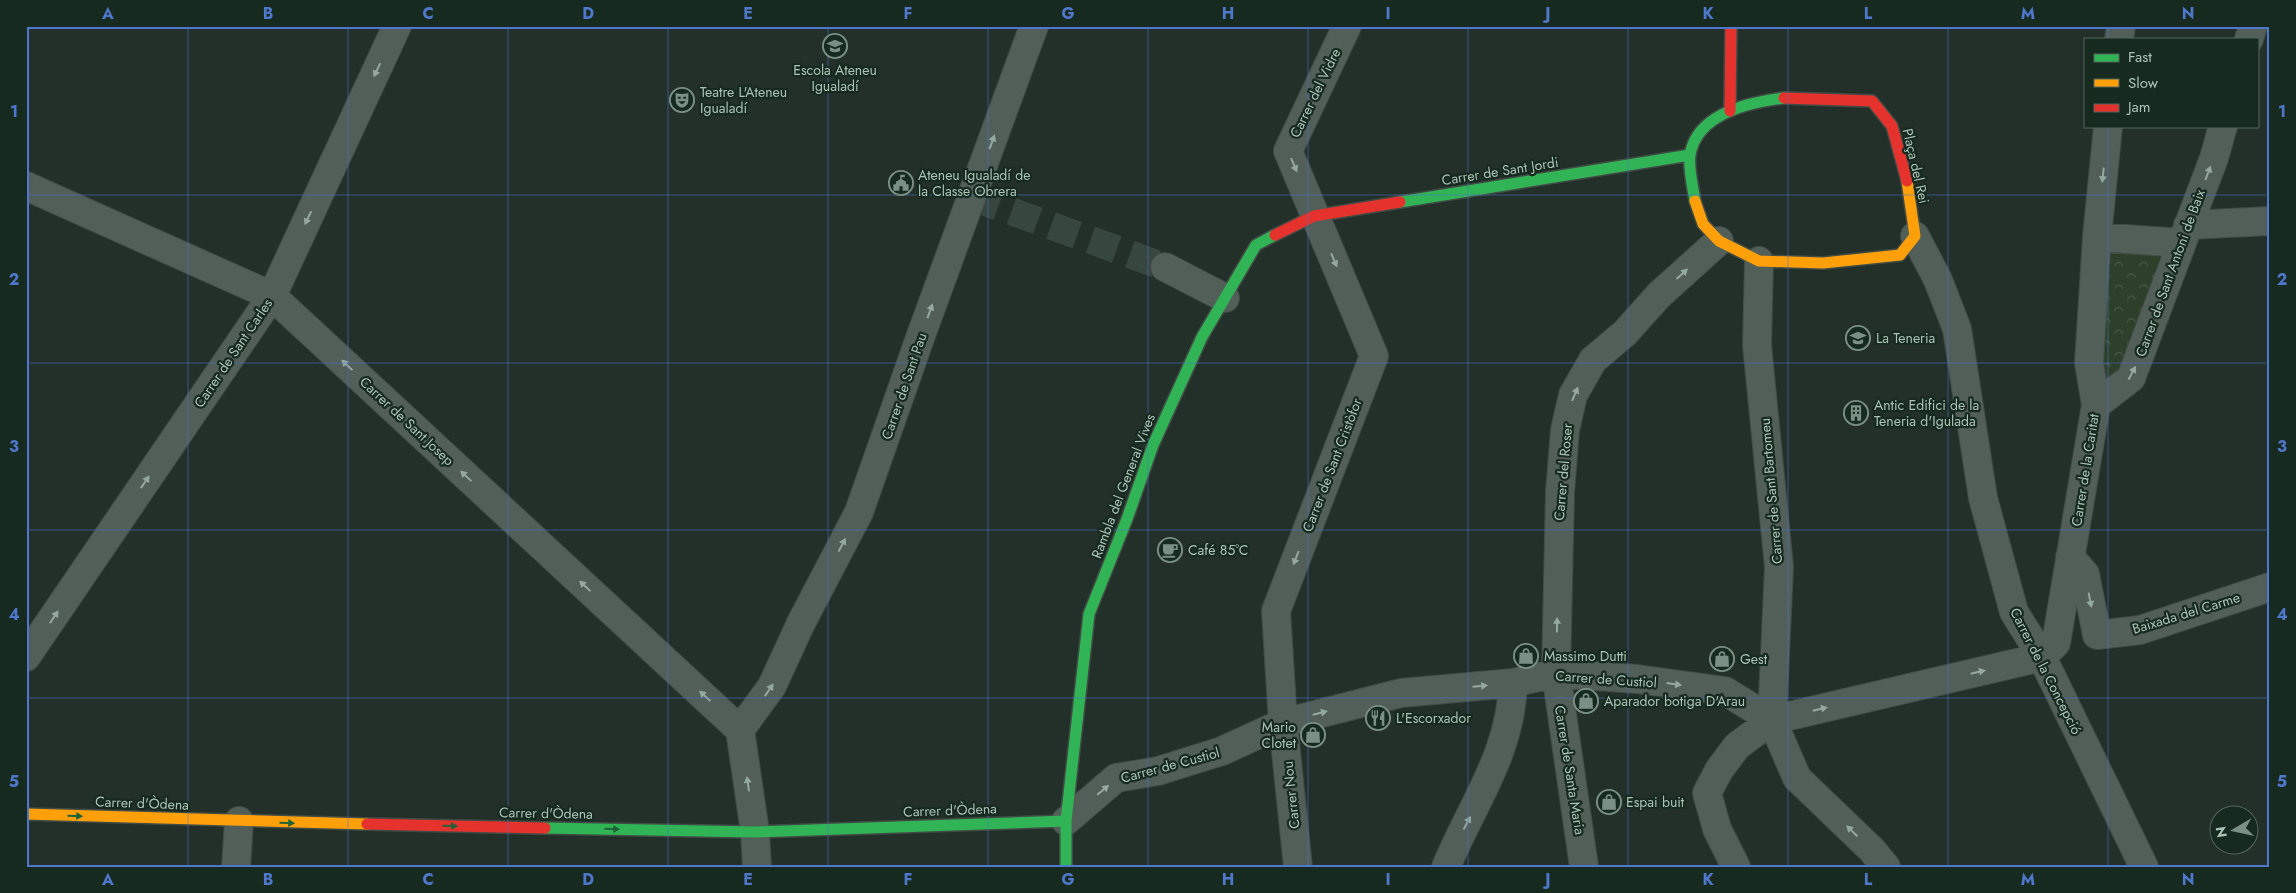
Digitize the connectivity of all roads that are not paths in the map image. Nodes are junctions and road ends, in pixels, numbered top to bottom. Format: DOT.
graph roads {
  1 [pos="397,26"];
  2 [pos="1034,26"];
  3 [pos="1347,26"];
  4 [pos="1731,26"];
  5 [pos="2253,26"];
  6 [pos="2249,38"];
  7 [pos="1730,111"];
  8 [pos="2108,128"];
  9 [pos="2222,128"];
  10 [pos="1690,155"];
  11 [pos="26,186"];
  12 [pos="1314,216"];
  13 [pos="2270,221"];
  14 [pos="2185,234"];
  15 [pos="1915,236"];
  16 [pos="2097,237"];
  17 [pos="1719,241"];
  18 [pos="1758,261"];
  19 [pos="1165,266"];
  20 [pos="272,296"];
  21 [pos="1225,298"];
  22 [pos="2096,405"];
  23 [pos="2070,557"];
  24 [pos="2270,587"];
  25 [pos="26,657"];
  26 [pos="2042,657"];
  27 [pos="1556,673"];
  28 [pos="1512,683"];
  29 [pos="1772,720"];
  30 [pos="1284,723"];
  31 [pos="740,730"];
  32 [pos="26,814"];
  33 [pos="1066,821"];
  34 [pos="239,822"];
  35 [pos="755,832"];
  36 [pos="236,867"];
  37 [pos="757,867"];
  38 [pos="1066,867"];
  39 [pos="1298,867"];
  40 [pos="1446,867"];
  41 [pos="1584,867"];
  42 [pos="1736,867"];
  43 [pos="1886,867"];
  44 [pos="2144,867"];
  1 -- 20 [label="street, Carrer de Sant Carles, one-way"];
  31 -- 2 [label="street, Carrer de Sant Pau, one-way"];
  3 -- 12 [label="street, Carrer del Vidre, one-way"];
  4 -- 7 [label="street"];
  5 -- 6 [label="street"];
  7 -- 10 [label="street, Plaça del Rei"];
  7 -- 15 [label="street, Plaça del Rei"];
  8 -- 16 [label="street, Carrer de la Caritat, one-way"];
  14 -- 9 [label="street, Carrer de Sant Antoni de Baix, one-way"];
  10 -- 12 [label="street, Carrer de Sant Jordi"];
  10 -- 17 [label="street"];
  11 -- 20 [label="street, Carrer de Sant Josep"];
  12 -- 21 [label="street, Rambla del General Vives"];
  12 -- 30 [label="street, Carrer de Sant Cristòfor, one-way"];
  13 -- 14 [label="street"];
  14 -- 16 [label="street"];
  22 -- 14 [label="street, Carrer de Sant Antoni de Baix, one-way"];
  15 -- 18 [label="street"];
  15 -- 26 [label="street, Carrer de la Concepció"];
  16 -- 22 [label="street, Carrer de la Caritat"];
  17 -- 18 [label="street"];
  27 -- 17 [label="street, Carrer del Roser, one-way"];
  18 -- 29 [label="street, Carrer de Sant Bartomeu"];
  19 -- 21 [label="street"];
  25 -- 20 [label="street, Carrer de Sant Carles, one-way"];
  31 -- 20 [label="street, Carrer de Sant Josep, one-way"];
  21 -- 33 [label="street, Rambla del General Vives"];
  22 -- 23 [label="street, Carrer de la Caritat"];
  23 -- 24 [label="street, Baixada del Carme, one-way"];
  23 -- 26 [label="street, Carrer de la Caritat"];
  29 -- 26 [label="street, one-way"];
  26 -- 44 [label="street, Carrer de la Concepció"];
  27 -- 28 [label="street, Carrer de Custiol"];
  27 -- 29 [label="street, Carrer de Custiol, one-way"];
  27 -- 41 [label="street, Carrer de Santa Maria"];
  30 -- 28 [label="street, Carrer de Custiol, one-way"];
  40 -- 28 [label="street, one-way"];
  29 -- 42 [label="street"];
  43 -- 29 [label="street, one-way"];
  33 -- 30 [label="street, Carrer de Custiol, one-way"];
  30 -- 39 [label="street, Carrer Nou"];
  35 -- 31 [label="street, one-way"];
  32 -- 34 [label="street, Carrer d'Òdena, one-way"];
  33 -- 35 [label="street, Carrer d'Òdena"];
  33 -- 38 [label="street, Rambla del General Vives"];
  34 -- 35 [label="street, Carrer d'Òdena, one-way"];
  34 -- 36 [label="street"];
  35 -- 37 [label="street"];
}
